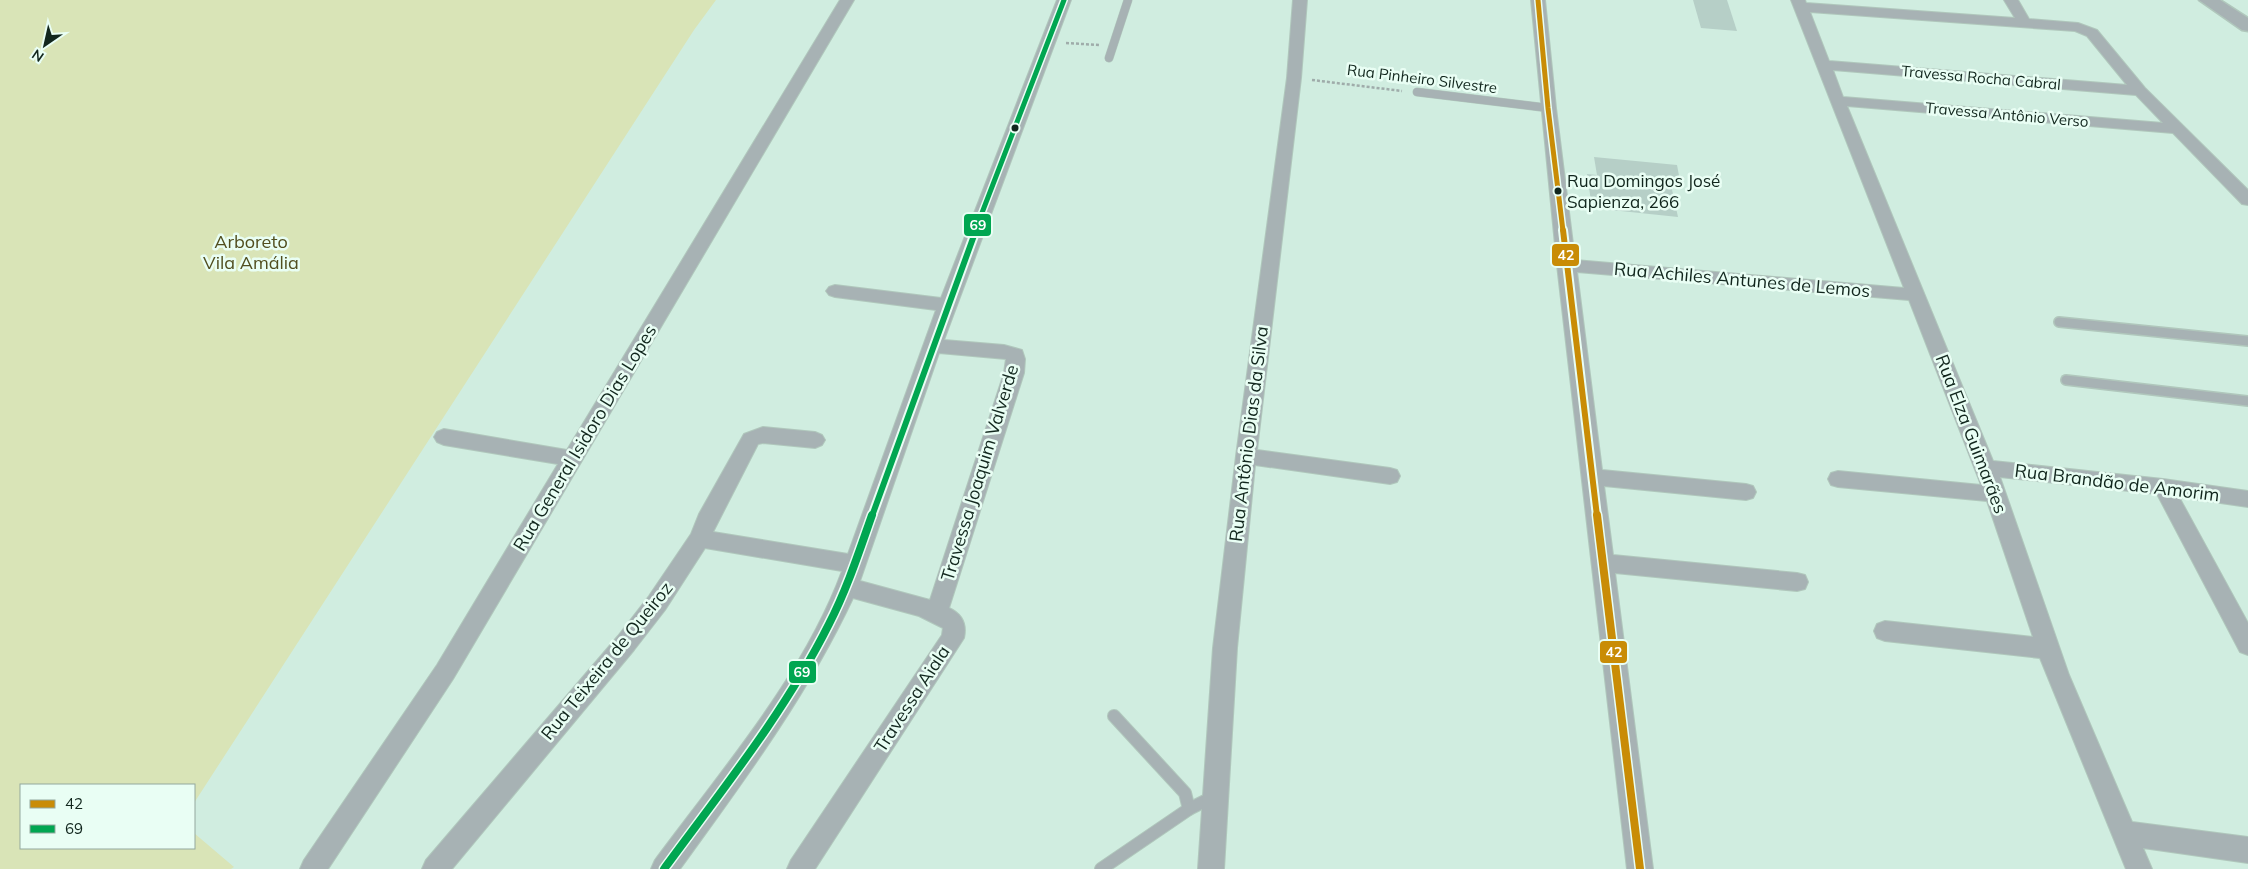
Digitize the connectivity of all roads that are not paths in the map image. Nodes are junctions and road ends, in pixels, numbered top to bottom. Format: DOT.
graph roads {
  1 [pos="847,0"];
  2 [pos="1064,0"];
  3 [pos="1128,0"];
  4 [pos="1300,0"];
  5 [pos="1538,0"];
  6 [pos="2011,0"];
  7 [pos="2208,0"];
  8 [pos="1799,3"];
  9 [pos="2025,24"];
  10 [pos="2248,26"];
  11 [pos="1109,58"];
  12 [pos="1823,65"];
  13 [pos="1417,92"];
  14 [pos="2140,92"];
  15 [pos="1837,102"];
  16 [pos="1548,108"];
  17 [pos="2176,129"];
  18 [pos="2248,200"];
  19 [pos="1566,265"];
  20 [pos="835,291"];
  21 [pos="1917,295"];
  22 [pos="947,305"];
  23 [pos="2059,322"];
  24 [pos="2248,341"];
  25 [pos="933,346"];
  26 [pos="2066,380"];
  27 [pos="2248,401"];
  28 [pos="444,436"];
  29 [pos="815,440"];
  30 [pos="1246,456"];
  31 [pos="572,459"];
  32 [pos="1986,468"];
  33 [pos="1390,476"];
  34 [pos="1593,477"];
  35 [pos="1838,479"];
  36 [pos="2163,487"];
  37 [pos="1746,492"];
  38 [pos="1995,494"];
  39 [pos="2248,499"];
  40 [pos="700,538"];
  41 [pos="1603,563"];
  42 [pos="853,564"];
  43 [pos="1797,582"];
  44 [pos="846,587"];
  45 [pos="937,612"];
  46 [pos="1885,631"];
  47 [pos="2248,645"];
  48 [pos="2047,649"];
  49 [pos="1114,716"];
  50 [pos="1218,795"];
  51 [pos="1189,809"];
  52 [pos="2124,833"];
  53 [pos="2248,850"];
  54 [pos="313,869"];
  55 [pos="435,869"];
  56 [pos="664,869"];
  57 [pos="800,869"];
  58 [pos="1100,869"];
  59 [pos="1210,869"];
  60 [pos="1640,869"];
  61 [pos="2139,869"];
  1 -- 31 [label="street, Rua General Isidoro Dias Lopes"];
  2 -- 22 [label="street"];
  3 -- 11 [label="lane"];
  4 -- 30 [label="street, Rua Antônio Dias da Silva"];
  5 -- 16 [label="street"];
  6 -- 9 [label="street"];
  7 -- 10 [label="street"];
  8 -- 9 [label="street"];
  8 -- 12 [label="street, Rua Elza Guimarães"];
  9 -- 14 [label="street"];
  12 -- 14 [label="street, Travessa Rocha Cabral"];
  12 -- 15 [label="street, Rua Elza Guimarães"];
  13 -- 16 [label="lane, Rua Pinheiro Silvestre"];
  14 -- 17 [label="street"];
  15 -- 17 [label="street, Travessa Antônio Verso"];
  15 -- 21 [label="street, Rua Elza Guimarães"];
  16 -- 19 [label="street"];
  17 -- 18 [label="street"];
  19 -- 21 [label="street, Rua Achiles Antunes de Lemos"];
  19 -- 34 [label="street"];
  20 -- 22 [label="street"];
  21 -- 32 [label="street, Rua Elza Guimarães"];
  22 -- 25 [label="street"];
  23 -- 24 [label="lane"];
  25 -- 42 [label="street"];
  25 -- 45 [label="street, Travessa Joaquim Valverde"];
  26 -- 27 [label="lane"];
  28 -- 31 [label="street"];
  29 -- 40 [label="street, Rua Teixeira de Queiroz"];
  30 -- 33 [label="street"];
  30 -- 50 [label="street, Rua Antônio Dias da Silva"];
  31 -- 54 [label="street, Rua General Isidoro Dias Lopes"];
  32 -- 36 [label="street, Rua Brandão de Amorim"];
  32 -- 38 [label="street, Rua Elza Guimarães"];
  34 -- 37 [label="street"];
  34 -- 41 [label="street"];
  35 -- 38 [label="street"];
  36 -- 39 [label="street, Rua Brandão de Amorim"];
  36 -- 47 [label="street"];
  38 -- 48 [label="street, Rua Elza Guimarães"];
  40 -- 42 [label="street"];
  40 -- 55 [label="street, Rua Teixeira de Queiroz"];
  41 -- 43 [label="street"];
  41 -- 60 [label="street"];
  42 -- 44 [label="street"];
  44 -- 45 [label="street, Travessa Aiala"];
  44 -- 56 [label="street"];
  45 -- 57 [label="street, Travessa Aiala"];
  46 -- 48 [label="street"];
  48 -- 52 [label="street, Rua Elza Guimarães"];
  49 -- 51 [label="lane"];
  50 -- 51 [label="lane"];
  50 -- 59 [label="street, Rua Antônio Dias da Silva"];
  51 -- 58 [label="lane"];
  52 -- 53 [label="street"];
  52 -- 61 [label="street, Rua Elza Guimarães"];
}
